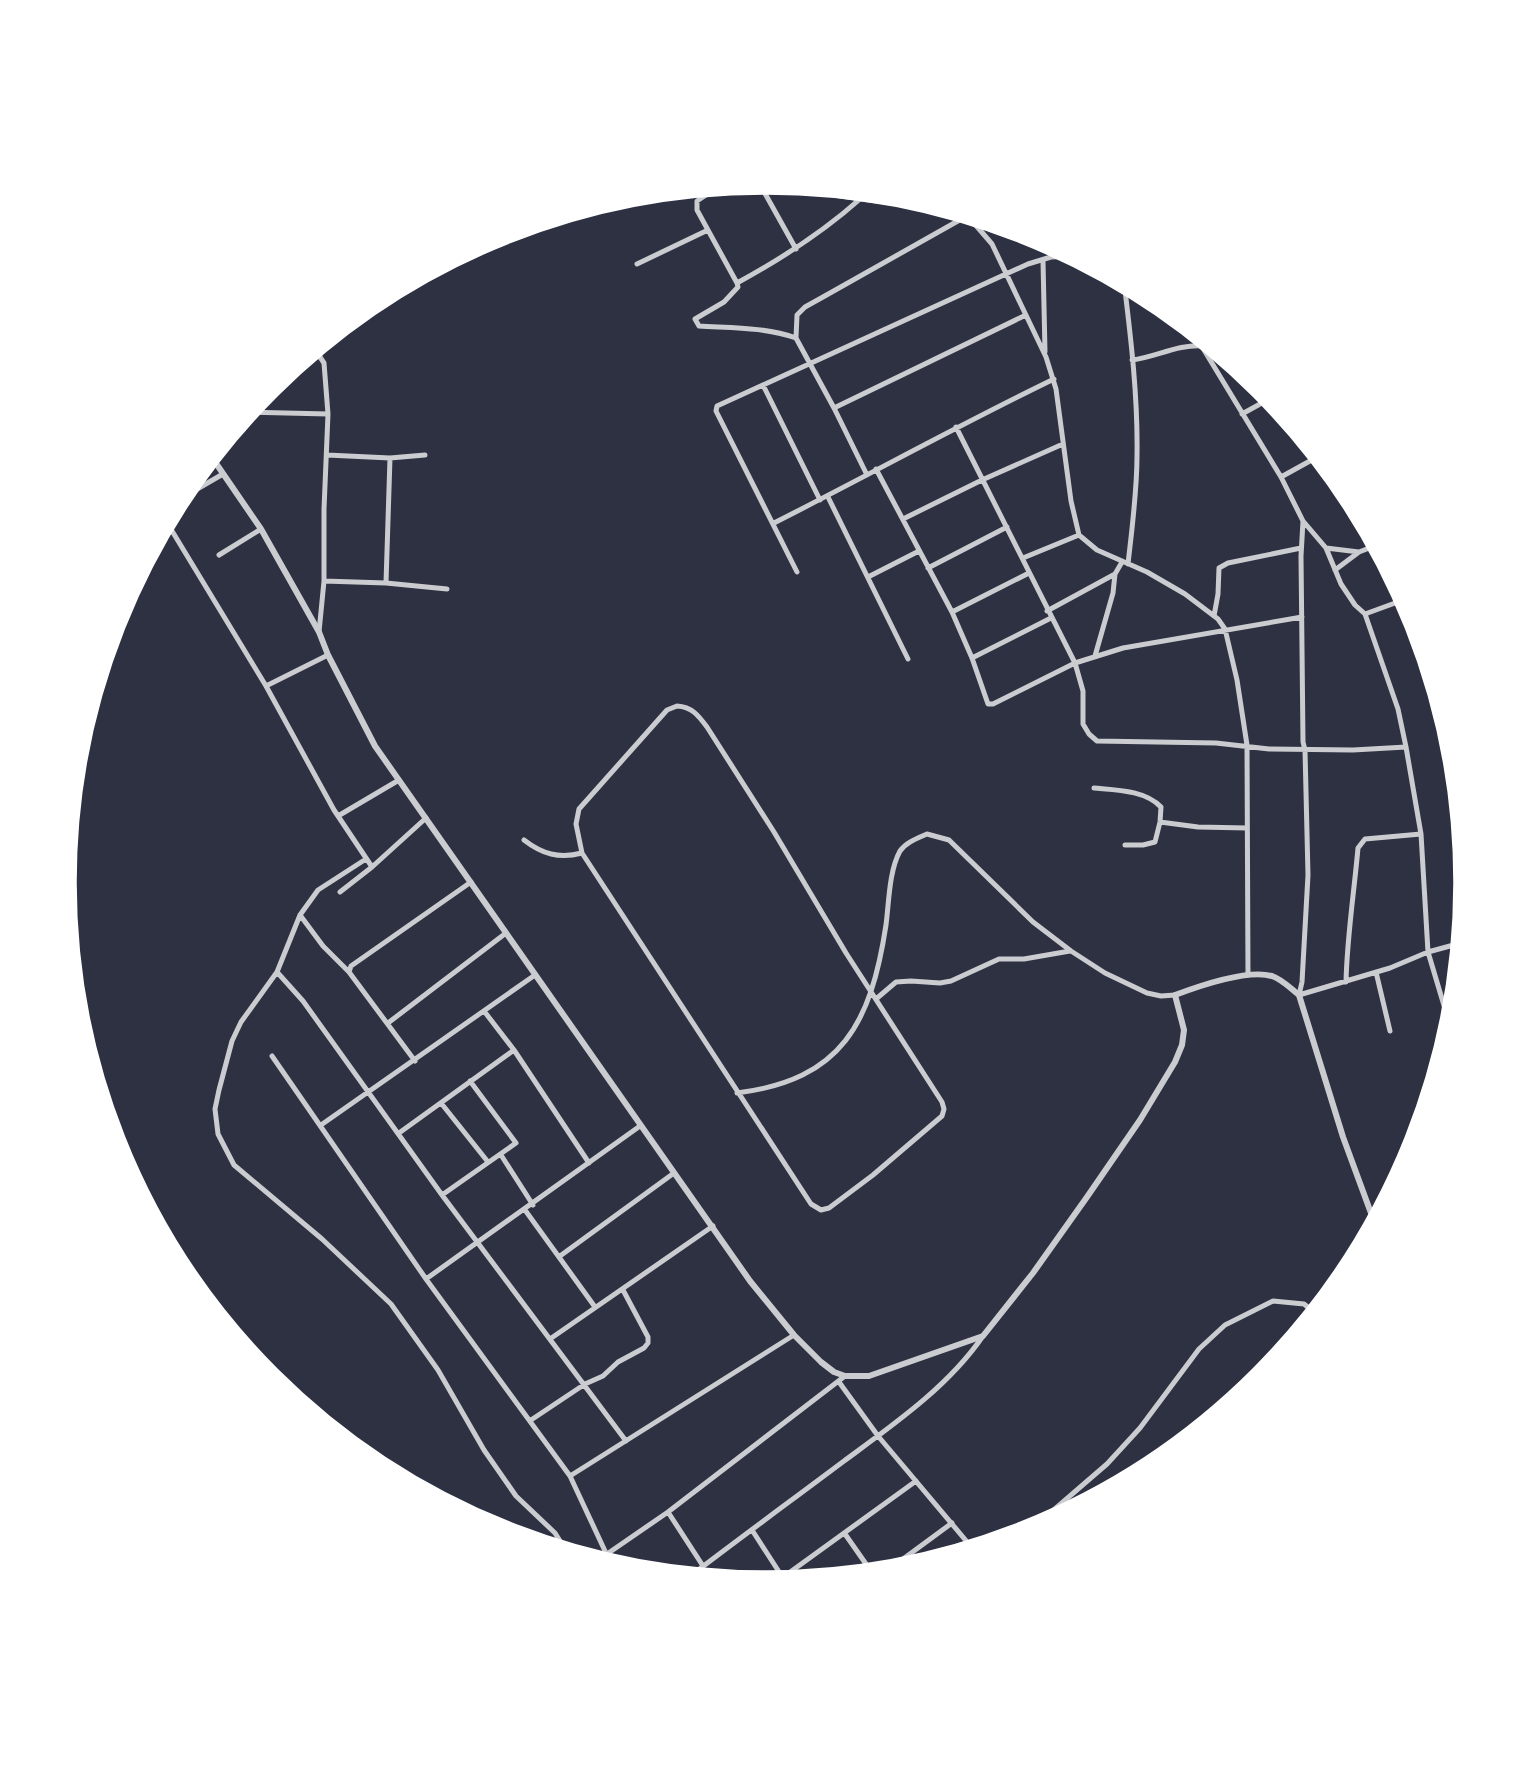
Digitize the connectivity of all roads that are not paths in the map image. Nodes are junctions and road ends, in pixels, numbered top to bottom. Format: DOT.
graph roads {
  1 [pos="763,193"];
  2 [pos="705,196"];
  3 [pos="859,200"];
  4 [pos="959,220"];
  5 [pos="976,226"];
  6 [pos="708,230"];
  7 [pos="796,248"];
  8 [pos="1055,257"];
  9 [pos="1043,261"];
  10 [pos="637,264"];
  11 [pos="1007,275"];
  12 [pos="737,284"];
  13 [pos="1125,295"];
  14 [pos="1026,315"];
  15 [pos="796,338"];
  16 [pos="1196,344"];
  17 [pos="1205,351"];
  18 [pos="320,357"];
  19 [pos="1046,357"];
  20 [pos="1132,360"];
  21 [pos="810,363"];
  22 [pos="1054,379"];
  23 [pos="762,385"];
  24 [pos="1261,404"];
  25 [pos="834,408"];
  26 [pos="261,412"];
  27 [pos="328,414"];
  28 [pos="1242,414"];
  29 [pos="956,427"];
  30 [pos="1063,444"];
  31 [pos="327,455"];
  32 [pos="425,455"];
  33 [pos="390,458"];
  34 [pos="1310,461"];
  35 [pos="217,465"];
  36 [pos="876,469"];
  37 [pos="223,474"];
  38 [pos="867,475"];
  39 [pos="1280,477"];
  40 [pos="982,480"];
  41 [pos="200,488"];
  42 [pos="828,497"];
  43 [pos="820,500"];
  44 [pos="903,519"];
  45 [pos="1303,521"];
  46 [pos="774,523"];
  47 [pos="1007,527"];
  48 [pos="261,529"];
  49 [pos="172,532"];
  50 [pos="1079,535"];
  51 [pos="1301,548"];
  52 [pos="1326,548"];
  53 [pos="1368,549"];
  54 [pos="919,551"];
  55 [pos="1359,552"];
  56 [pos="219,555"];
  57 [pos="1023,558"];
  58 [pos="1125,563"];
  59 [pos="928,568"];
  60 [pos="1335,570"];
  61 [pos="797,572"];
  62 [pos="1029,573"];
  63 [pos="1115,574"];
  64 [pos="868,577"];
  65 [pos="324,581"];
  66 [pos="386,583"];
  67 [pos="447,589"];
  68 [pos="1395,603"];
  69 [pos="1047,611"];
  70 [pos="952,612"];
  71 [pos="1365,614"];
  72 [pos="1214,616"];
  73 [pos="1051,618"];
  74 [pos="1301,618"];
  75 [pos="1225,629"];
  76 [pos="319,632"];
  77 [pos="328,655"];
  78 [pos="1095,656"];
  79 [pos="972,658"];
  80 [pos="908,659"];
  81 [pos="1076,663"];
  82 [pos="266,686"];
  83 [pos="1247,746"];
  84 [pos="1406,747"];
  85 [pos="1306,750"];
  86 [pos="399,780"];
  87 [pos="1094,788"];
  88 [pos="338,816"];
  89 [pos="426,818"];
  90 [pos="1160,821"];
  91 [pos="1247,828"];
  92 [pos="1421,834"];
  93 [pos="524,840"];
  94 [pos="1125,845"];
  95 [pos="582,853"];
  96 [pos="366,859"];
  97 [pos="372,867"];
  98 [pos="471,881"];
  99 [pos="340,892"];
  100 [pos="300,915"];
  101 [pos="506,933"];
  102 [pos="1451,946"];
  103 [pos="1071,951"];
  104 [pos="1428,952"];
  105 [pos="277,972"];
  106 [pos="349,972"];
  107 [pos="1376,972"];
  108 [pos="535,975"];
  109 [pos="1248,975"];
  110 [pos="1346,982"];
  111 [pos="872,991"];
  112 [pos="1175,995"];
  113 [pos="1298,995"];
  114 [pos="876,999"];
  115 [pos="1443,1004"];
  116 [pos="484,1011"];
  117 [pos="388,1023"];
  118 [pos="1390,1031"];
  119 [pos="513,1050"];
  120 [pos="272,1056"];
  121 [pos="415,1061"];
  122 [pos="470,1081"];
  123 [pos="370,1092"];
  124 [pos="737,1093"];
  125 [pos="441,1103"];
  126 [pos="321,1125"];
  127 [pos="640,1126"];
  128 [pos="399,1133"];
  129 [pos="500,1155"];
  130 [pos="488,1162"];
  131 [pos="589,1163"];
  132 [pos="674,1173"];
  133 [pos="442,1195"];
  134 [pos="533,1205"];
  135 [pos="525,1210"];
  136 [pos="1371,1212"];
  137 [pos="713,1226"];
  138 [pos="479,1243"];
  139 [pos="560,1256"];
  140 [pos="426,1279"];
  141 [pos="623,1290"];
  142 [pos="595,1307"];
  143 [pos="1308,1307"];
  144 [pos="794,1335"];
  145 [pos="983,1336"];
  146 [pos="550,1339"];
  147 [pos="845,1376"];
  148 [pos="839,1382"];
  149 [pos="585,1384"];
  150 [pos="531,1420"];
  151 [pos="878,1436"];
  152 [pos="626,1441"];
  153 [pos="570,1476"];
  154 [pos="916,1481"];
  155 [pos="1057,1507"];
  156 [pos="668,1513"];
  157 [pos="952,1523"];
  158 [pos="752,1530"];
  159 [pos="845,1534"];
  160 [pos="560,1541"];
  161 [pos="967,1542"];
  162 [pos="607,1554"];
  163 [pos="904,1558"];
  164 [pos="866,1564"];
  165 [pos="703,1566"];
  166 [pos="700,1569"];
  167 [pos="792,1571"];
  168 [pos="779,1572"];
  1 -- 7 [label="street"];
  2 -- 6 [label="street"];
  3 -- 7 [label="street"];
  4 -- 15 [label="street"];
  5 -- 11 [label="street"];
  6 -- 10 [label="street"];
  6 -- 12 [label="street"];
  7 -- 12 [label="street"];
  8 -- 9 [label="street"];
  9 -- 11 [label="street"];
  9 -- 19 [label="street"];
  11 -- 14 [label="street"];
  11 -- 21 [label="street"];
  12 -- 15 [label="street"];
  13 -- 20 [label="street"];
  14 -- 19 [label="street"];
  14 -- 25 [label="street"];
  15 -- 21 [label="street"];
  16 -- 20 [label="street"];
  17 -- 28 [label="street"];
  18 -- 27 [label="street"];
  19 -- 22 [label="street"];
  20 -- 58 [label="street"];
  21 -- 23 [label="street"];
  21 -- 25 [label="street"];
  22 -- 29 [label="street"];
  22 -- 30 [label="street"];
  23 -- 43 [label="street"];
  23 -- 46 [label="street"];
  24 -- 28 [label="street"];
  25 -- 38 [label="street"];
  26 -- 27 [label="street"];
  27 -- 31 [label="street"];
  28 -- 39 [label="street"];
  29 -- 36 [label="street"];
  29 -- 40 [label="street"];
  30 -- 40 [label="street"];
  30 -- 50 [label="street"];
  31 -- 33 [label="street"];
  31 -- 65 [label="street"];
  32 -- 33 [label="street"];
  33 -- 66 [label="street"];
  34 -- 39 [label="street"];
  35 -- 37 [label="street"];
  36 -- 38 [label="street"];
  36 -- 44 [label="street"];
  37 -- 41 [label="street"];
  37 -- 48 [label="street"];
  38 -- 42 [label="street"];
  39 -- 45 [label="street"];
  40 -- 44 [label="street"];
  40 -- 47 [label="street"];
  42 -- 43 [label="street"];
  42 -- 64 [label="street"];
  43 -- 46 [label="street"];
  44 -- 54 [label="street"];
  45 -- 51 [label="street"];
  45 -- 52 [label="street"];
  46 -- 61 [label="street"];
  47 -- 57 [label="street"];
  47 -- 59 [label="street"];
  48 -- 56 [label="street"];
  48 -- 76 [label="street"];
  49 -- 82 [label="street"];
  50 -- 57 [label="street"];
  50 -- 58 [label="street"];
  51 -- 72 [label="street"];
  51 -- 74 [label="street"];
  52 -- 55 [label="street"];
  52 -- 60 [label="street"];
  53 -- 55 [label="street"];
  54 -- 59 [label="street"];
  54 -- 64 [label="street"];
  55 -- 60 [label="street"];
  57 -- 62 [label="street"];
  58 -- 63 [label="street"];
  58 -- 72 [label="street"];
  59 -- 70 [label="street"];
  60 -- 71 [label="street"];
  62 -- 69 [label="street"];
  62 -- 70 [label="street"];
  63 -- 69 [label="street"];
  63 -- 78 [label="street"];
  64 -- 80 [label="street"];
  65 -- 66 [label="street"];
  65 -- 76 [label="street"];
  66 -- 67 [label="street"];
  68 -- 71 [label="street"];
  69 -- 73 [label="street"];
  70 -- 79 [label="street"];
  71 -- 84 [label="street"];
  72 -- 75 [label="street"];
  73 -- 79 [label="street"];
  73 -- 81 [label="street"];
  74 -- 75 [label="street"];
  74 -- 85 [label="street"];
  75 -- 78 [label="street"];
  75 -- 83 [label="street"];
  76 -- 77 [label="street"];
  77 -- 82 [label="street"];
  77 -- 86 [label="street"];
  78 -- 81 [label="street"];
  79 -- 81 [label="street"];
  81 -- 83 [label="street"];
  82 -- 88 [label="street"];
  83 -- 85 [label="street"];
  83 -- 91 [label="street"];
  84 -- 85 [label="street"];
  84 -- 92 [label="street"];
  85 -- 113 [label="street"];
  86 -- 88 [label="street"];
  86 -- 89 [label="street"];
  87 -- 90 [label="street"];
  88 -- 96 [label="street"];
  89 -- 97 [label="street"];
  89 -- 98 [label="street"];
  90 -- 91 [label="street"];
  90 -- 94 [label="street"];
  91 -- 109 [label="street"];
  92 -- 104 [label="street"];
  92 -- 110 [label="street"];
  93 -- 95 [label="street"];
  95 -- 111 [label="street"];
  95 -- 124 [label="street"];
  96 -- 97 [label="street"];
  96 -- 100 [label="street"];
  97 -- 99 [label="street"];
  98 -- 101 [label="street"];
  98 -- 106 [label="street"];
  100 -- 105 [label="street"];
  100 -- 106 [label="street"];
  101 -- 108 [label="street"];
  101 -- 117 [label="street"];
  102 -- 104 [label="street"];
  103 -- 111 [label="street"];
  103 -- 112 [label="street"];
  103 -- 114 [label="street"];
  104 -- 107 [label="street"];
  104 -- 115 [label="street"];
  105 -- 123 [label="street"];
  105 -- 160 [label="street"];
  106 -- 117 [label="street"];
  107 -- 110 [label="street"];
  107 -- 118 [label="street"];
  108 -- 116 [label="street"];
  108 -- 127 [label="street"];
  109 -- 112 [label="street"];
  109 -- 113 [label="street"];
  110 -- 113 [label="street"];
  111 -- 114 [label="street"];
  111 -- 124 [label="street"];
  112 -- 145 [label="street"];
  113 -- 136 [label="street"];
  114 -- 124 [label="street"];
  116 -- 119 [label="street"];
  116 -- 121 [label="street"];
  117 -- 121 [label="street"];
  119 -- 122 [label="street"];
  119 -- 131 [label="street"];
  120 -- 126 [label="street"];
  121 -- 123 [label="street"];
  122 -- 125 [label="street"];
  122 -- 129 [label="street"];
  123 -- 126 [label="street"];
  123 -- 128 [label="street"];
  125 -- 128 [label="street"];
  125 -- 130 [label="street"];
  126 -- 140 [label="street"];
  127 -- 131 [label="street"];
  127 -- 132 [label="street"];
  128 -- 133 [label="street"];
  129 -- 130 [label="street"];
  129 -- 134 [label="street"];
  130 -- 133 [label="street"];
  131 -- 134 [label="street"];
  132 -- 137 [label="street"];
  132 -- 139 [label="street"];
  133 -- 138 [label="street"];
  134 -- 135 [label="street"];
  135 -- 138 [label="street"];
  135 -- 139 [label="street"];
  137 -- 141 [label="street"];
  137 -- 144 [label="street"];
  138 -- 140 [label="street"];
  138 -- 146 [label="street"];
  139 -- 142 [label="street"];
  140 -- 150 [label="street"];
  141 -- 142 [label="street"];
  141 -- 149 [label="street"];
  142 -- 146 [label="street"];
  143 -- 155 [label="street"];
  144 -- 147 [label="street"];
  144 -- 152 [label="street"];
  145 -- 147 [label="street"];
  145 -- 151 [label="street"];
  146 -- 149 [label="street"];
  147 -- 148 [label="street"];
  148 -- 151 [label="street"];
  148 -- 156 [label="street"];
  149 -- 150 [label="street"];
  149 -- 152 [label="street"];
  150 -- 153 [label="street"];
  151 -- 154 [label="street"];
  151 -- 158 [label="street"];
  152 -- 153 [label="street"];
  153 -- 162 [label="street"];
  154 -- 157 [label="street"];
  154 -- 159 [label="street"];
  156 -- 162 [label="street"];
  156 -- 165 [label="street"];
  157 -- 161 [label="street"];
  157 -- 163 [label="street"];
  158 -- 165 [label="street"];
  158 -- 168 [label="street"];
  159 -- 164 [label="street"];
  159 -- 167 [label="street"];
  165 -- 166 [label="street"];
}
